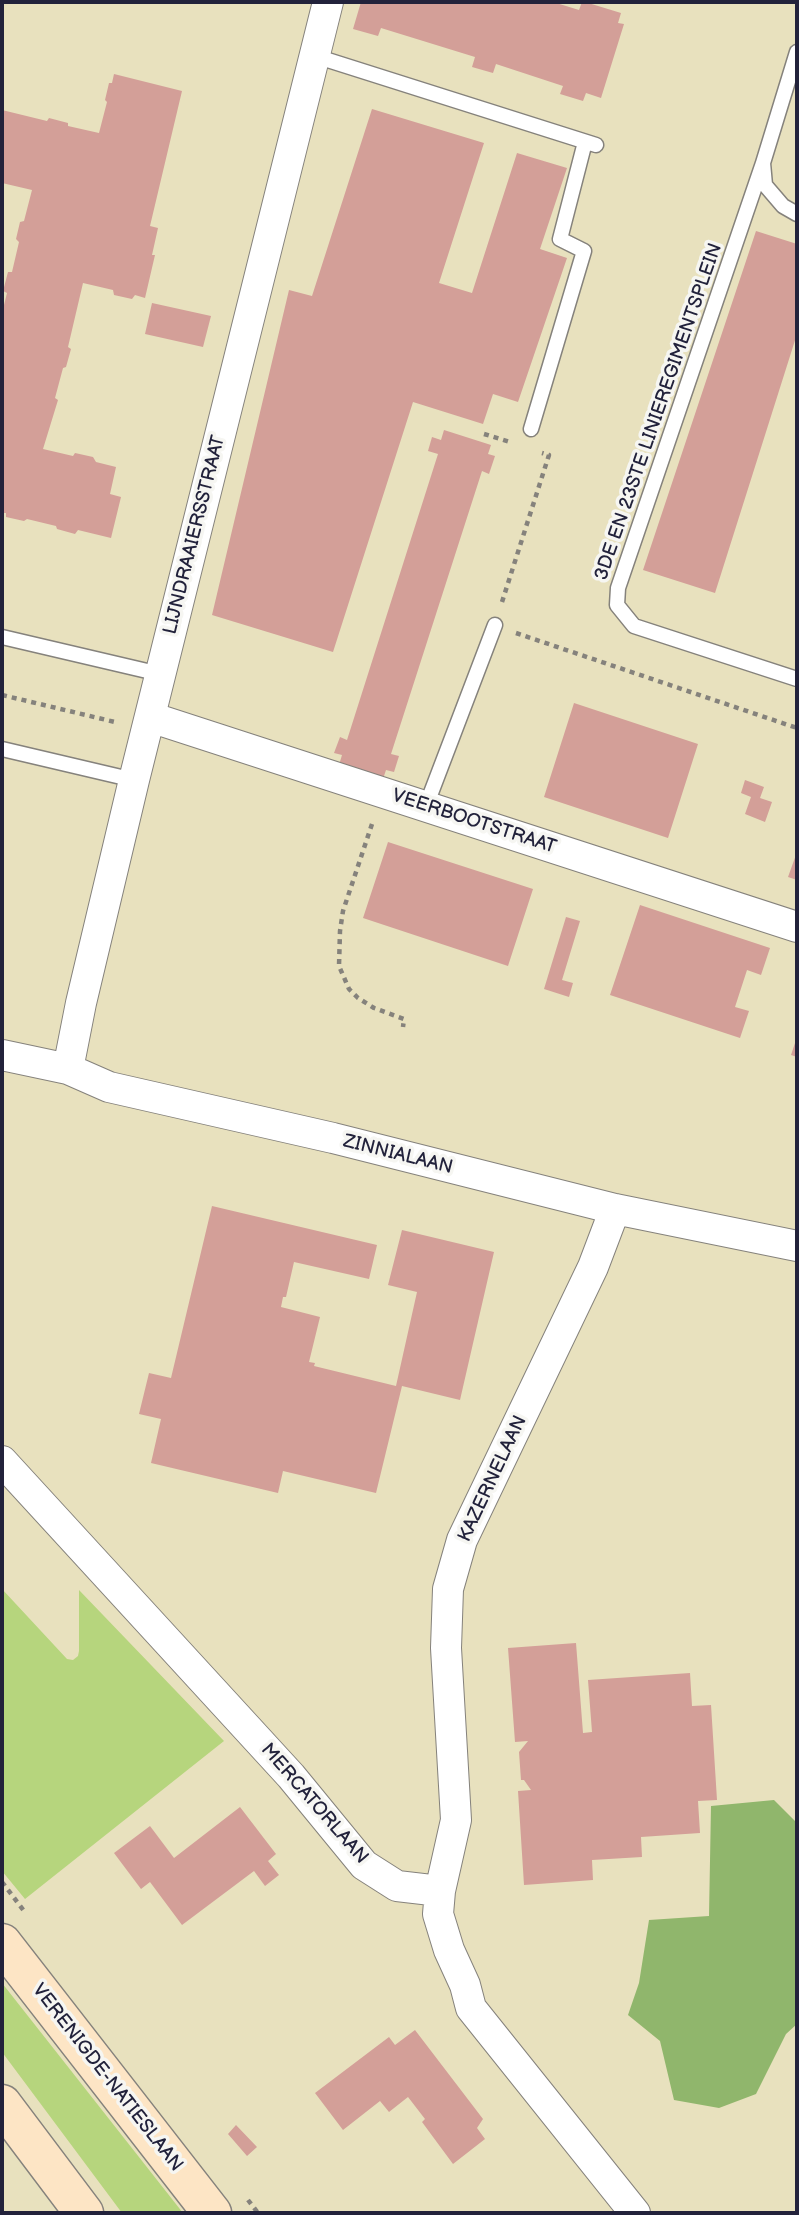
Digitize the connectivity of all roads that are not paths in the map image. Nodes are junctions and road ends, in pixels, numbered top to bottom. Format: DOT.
graph roads {
  1 [pos="328,2"];
  2 [pos="797,52"];
  3 [pos="315,56"];
  4 [pos="763,163"];
  5 [pos="797,214"];
  6 [pos="531,429"];
  7 [pos="495,625"];
  8 [pos="2,636"];
  9 [pos="160,674"];
  10 [pos="797,679"];
  11 [pos="148,723"];
  12 [pos="2,749"];
  13 [pos="134,780"];
  14 [pos="426,807"];
  15 [pos="797,928"];
  16 [pos="2,1055"];
  17 [pos="68,1069"];
  18 [pos="615,1209"];
  19 [pos="797,1246"];
  20 [pos="2,1461"];
  21 [pos="440,1891"];
  22 [pos="2,1943"];
  23 [pos="2,2104"];
  24 [pos="83,2213"];
  25 [pos="212,2213"];
  26 [pos="635,2213"];
  1 -- 3 [label="street, LIJNDRAAIERSSTRAAT"];
  2 -- 4 [label="lane, 3DE EN 23STE LINIEREGIMENTSPLEIN"];
  3 -- 6 [label="lane"];
  3 -- 9 [label="street, LIJNDRAAIERSSTRAAT"];
  4 -- 5 [label="lane"];
  4 -- 10 [label="lane, 3DE EN 23STE LINIEREGIMENTSPLEIN"];
  7 -- 14 [label="lane"];
  8 -- 9 [label="lane"];
  9 -- 11 [label="street, LIJNDRAAIERSSTRAAT"];
  11 -- 13 [label="street, LIJNDRAAIERSSTRAAT"];
  11 -- 14 [label="street, VEERBOOTSTRAAT"];
  12 -- 13 [label="lane"];
  13 -- 17 [label="street, LIJNDRAAIERSSTRAAT"];
  14 -- 15 [label="street, VEERBOOTSTRAAT"];
  16 -- 17 [label="street, ZINNIALAAN"];
  17 -- 18 [label="street, ZINNIALAAN"];
  18 -- 19 [label="street, ZINNIALAAN"];
  18 -- 21 [label="street, KAZERNELAAN"];
  20 -- 21 [label="street, MERCATORLAAN"];
  21 -- 26 [label="street"];
  22 -- 25 [label="main road, VERENIGDE-NATIESLAAN"];
  23 -- 24 [label="main road"];
}
